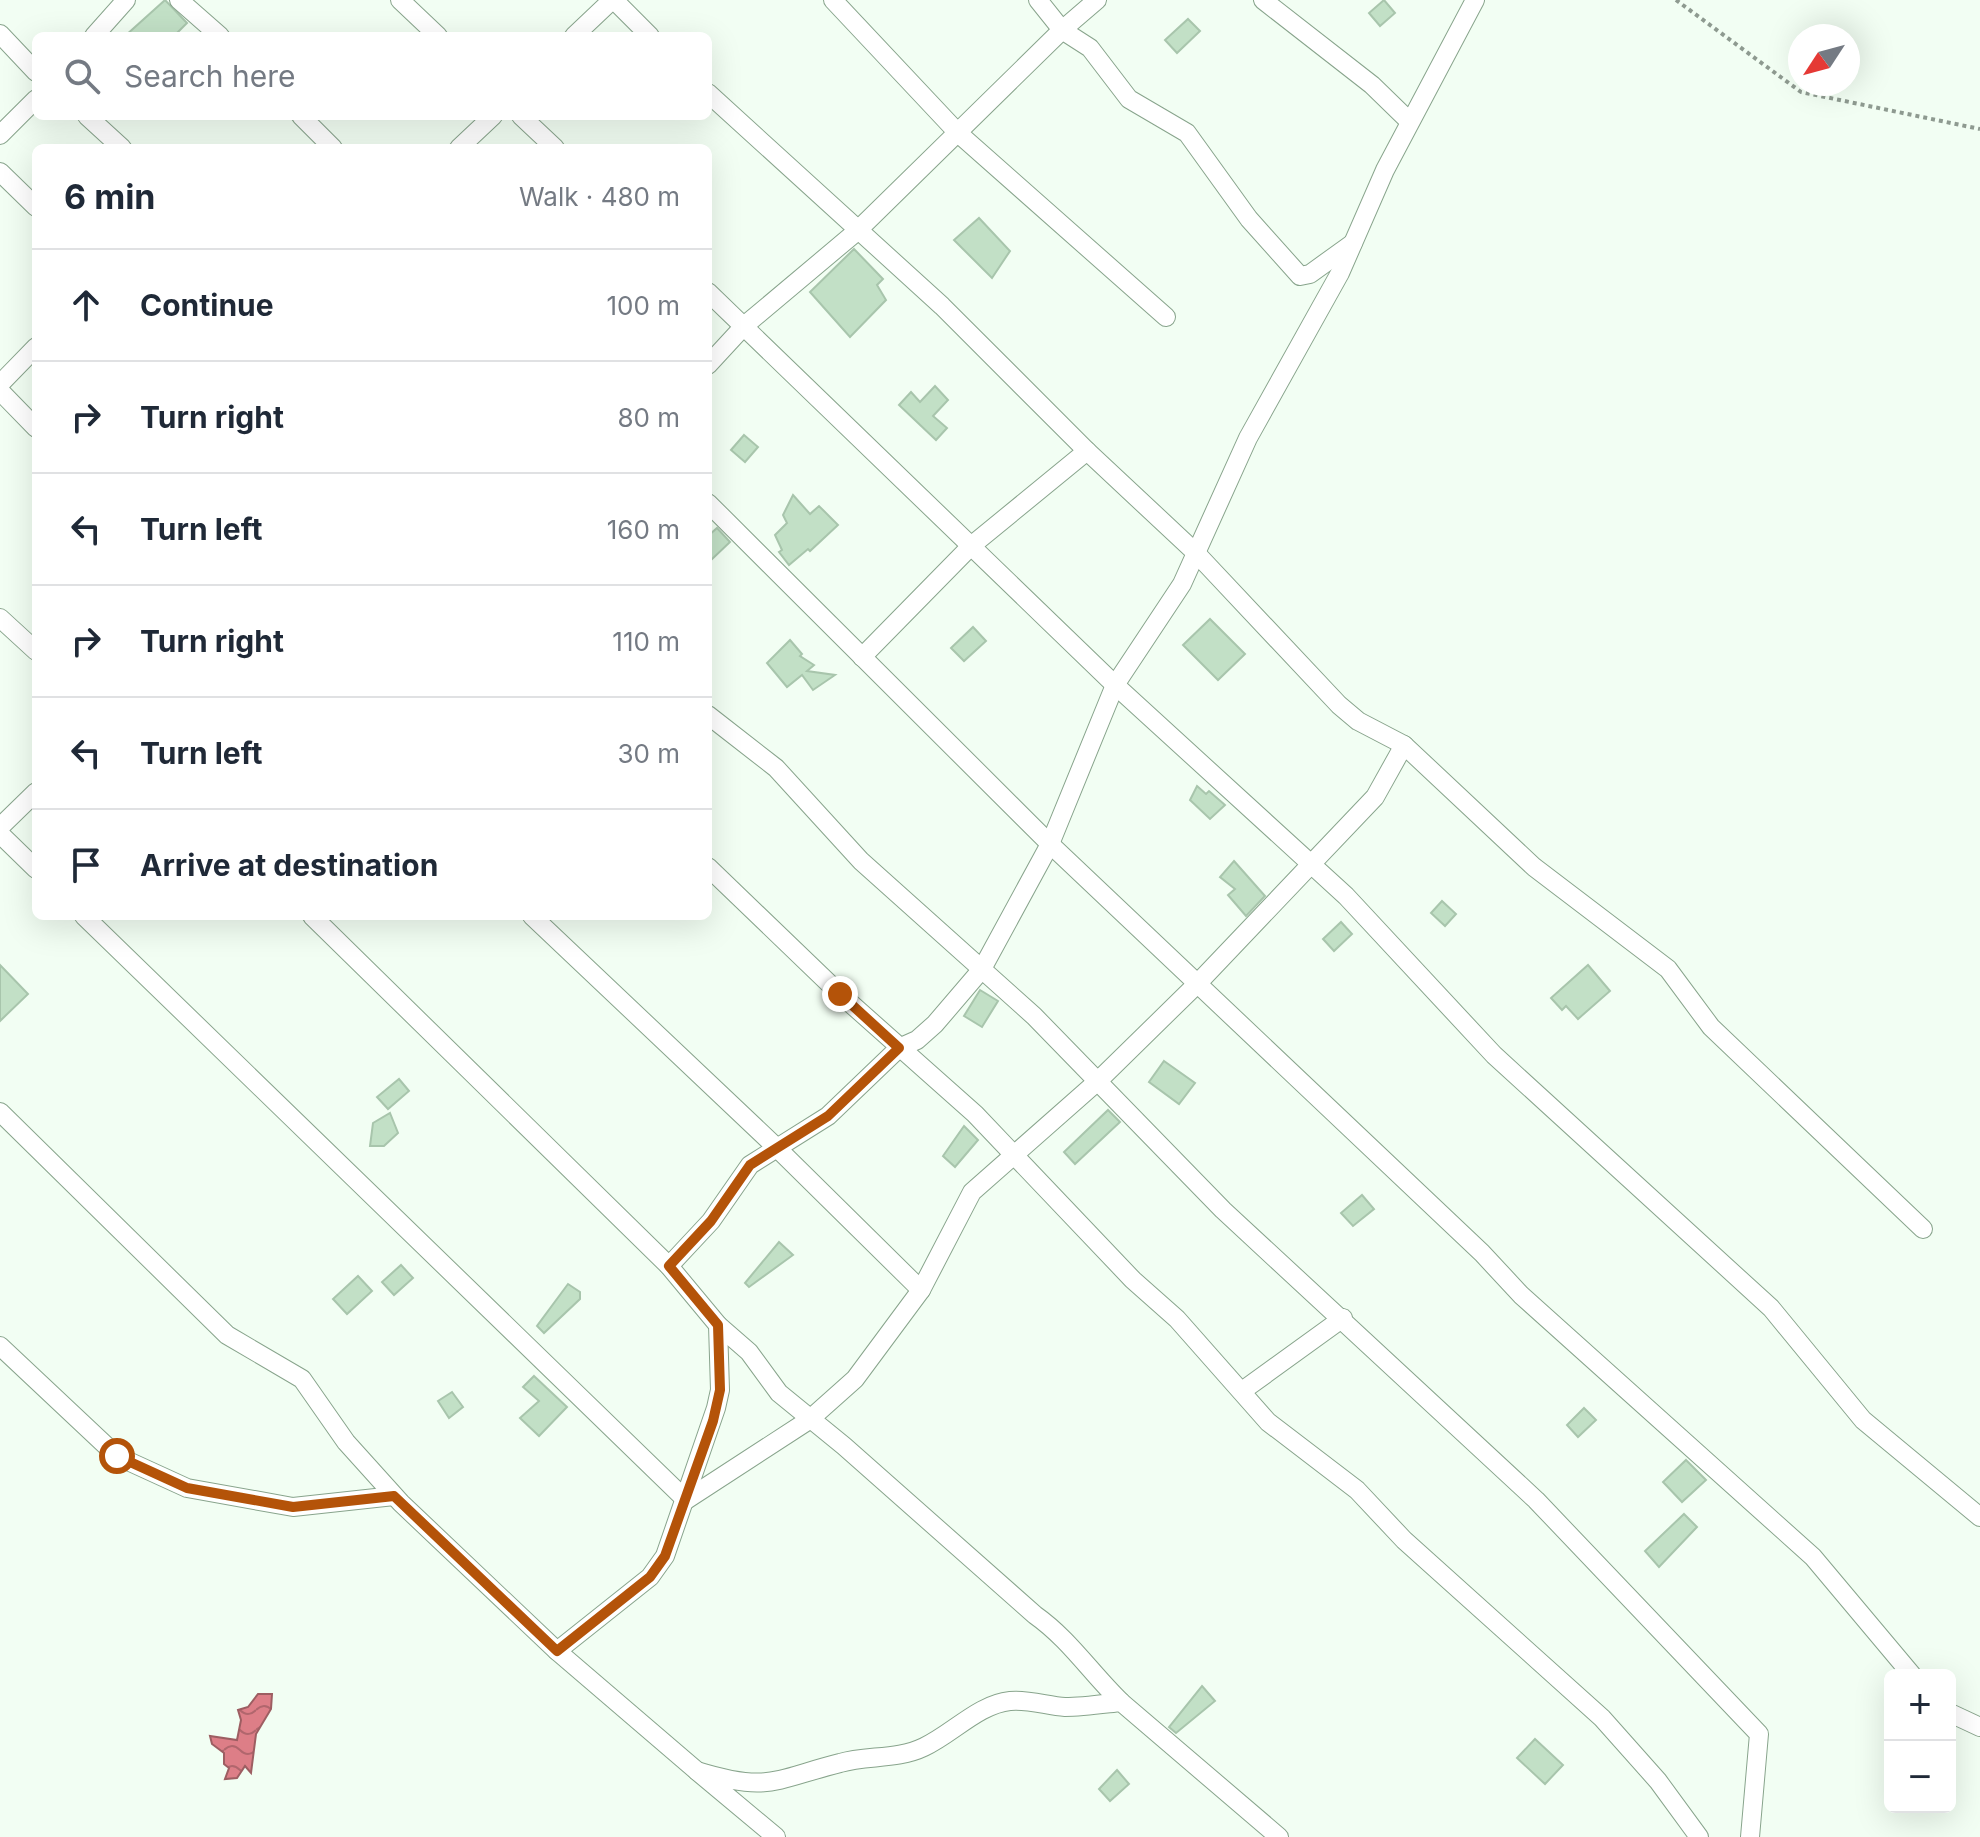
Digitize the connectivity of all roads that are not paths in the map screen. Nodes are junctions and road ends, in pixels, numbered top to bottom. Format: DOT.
graph roads {
  1 [pos="126,0"];
  2 [pos="179,0"];
  3 [pos="400,0"];
  4 [pos="613,0"];
  5 [pos="833,0"];
  6 [pos="1038,0"];
  7 [pos="1097,0"];
  8 [pos="1263,0"];
  9 [pos="1475,0"];
  10 [pos="1062,30"];
  11 [pos="98,32"];
  12 [pos="215,32"];
  13 [pos="434,32"];
  14 [pos="578,32"];
  15 [pos="646,32"];
  16 [pos="0,34"];
  17 [pos="32,68"];
  18 [pos="712,97"];
  19 [pos="32,103"];
  20 [pos="91,120"];
  21 [pos="305,120"];
  22 [pos="489,120"];
  23 [pos="525,120"];
  24 [pos="1409,121"];
  25 [pos="958,133"];
  26 [pos="0,135"];
  27 [pos="118,144"];
  28 [pos="329,144"];
  29 [pos="463,144"];
  30 [pos="551,144"];
  31 [pos="0,172"];
  32 [pos="32,203"];
  33 [pos="856,232"];
  34 [pos="1355,242"];
  35 [pos="712,296"];
  36 [pos="1166,317"];
  37 [pos="744,326"];
  38 [pos="32,351"];
  39 [pos="712,361"];
  40 [pos="0,384"];
  41 [pos="0,391"];
  42 [pos="32,424"];
  43 [pos="1087,451"];
  44 [pos="712,507"];
  45 [pos="971,546"];
  46 [pos="1196,553"];
  47 [pos="0,618"];
  48 [pos="32,647"];
  49 [pos="862,657"];
  50 [pos="1115,685"];
  51 [pos="712,718"];
  52 [pos="1404,745"];
  53 [pos="32,796"];
  54 [pos="0,827"];
  55 [pos="0,834"];
  56 [pos="1050,844"];
  57 [pos="32,865"];
  58 [pos="1311,865"];
  59 [pos="712,871"];
  60 [pos="88,920"];
  61 [pos="316,920"];
  62 [pos="536,920"];
  63 [pos="982,969"];
  64 [pos="1198,983"];
  65 [pos="899,1048"];
  66 [pos="1099,1080"];
  67 [pos="0,1112"];
  68 [pos="776,1147"];
  69 [pos="1013,1157"];
  70 [pos="1923,1229"];
  71 [pos="669,1266"];
  72 [pos="921,1290"];
  73 [pos="1343,1318"];
  74 [pos="718,1325"];
  75 [pos="0,1346"];
  76 [pos="1242,1391"];
  77 [pos="809,1420"];
  78 [pos="394,1496"];
  79 [pos="686,1500"];
  80 [pos="1980,1517"];
  81 [pos="557,1651"];
  82 [pos="1907,1669"];
  83 [pos="1121,1702"];
  84 [pos="1956,1716"];
  85 [pos="1980,1727"];
  86 [pos="697,1771"];
  87 [pos="776,1837"];
  88 [pos="1279,1837"];
  89 [pos="1699,1837"];
  90 [pos="1750,1837"];
  1 -- 11 [label="street"];
  2 -- 12 [label="street"];
  3 -- 13 [label="street"];
  4 -- 14 [label="street"];
  4 -- 15 [label="street"];
  5 -- 25 [label="street"];
  6 -- 10 [label="street"];
  7 -- 10 [label="street"];
  8 -- 24 [label="street"];
  9 -- 24 [label="street"];
  10 -- 25 [label="street"];
  10 -- 34 [label="street"];
  16 -- 17 [label="street"];
  18 -- 33 [label="street"];
  19 -- 26 [label="street"];
  20 -- 27 [label="street"];
  21 -- 28 [label="street"];
  22 -- 29 [label="street"];
  23 -- 30 [label="street"];
  24 -- 34 [label="street"];
  25 -- 33 [label="street"];
  25 -- 36 [label="street"];
  31 -- 32 [label="street"];
  33 -- 37 [label="street"];
  33 -- 43 [label="street"];
  34 -- 46 [label="street"];
  35 -- 37 [label="street"];
  37 -- 39 [label="street"];
  37 -- 45 [label="street"];
  38 -- 40 [label="street"];
  41 -- 42 [label="street"];
  43 -- 45 [label="street"];
  43 -- 46 [label="street"];
  44 -- 49 [label="street"];
  45 -- 49 [label="street"];
  45 -- 50 [label="street"];
  46 -- 50 [label="street"];
  46 -- 52 [label="street"];
  47 -- 48 [label="street"];
  49 -- 56 [label="street"];
  50 -- 56 [label="street"];
  50 -- 58 [label="street"];
  51 -- 63 [label="street"];
  52 -- 58 [label="street"];
  52 -- 70 [label="street"];
  53 -- 54 [label="street"];
  55 -- 57 [label="street"];
  56 -- 63 [label="street"];
  56 -- 64 [label="street"];
  58 -- 64 [label="street"];
  58 -- 80 [label="street"];
  59 -- 65 [label="street"];
  60 -- 79 [label="street"];
  61 -- 71 [label="street"];
  62 -- 68 [label="street"];
  63 -- 65 [label="street"];
  63 -- 66 [label="street"];
  64 -- 66 [label="street"];
  64 -- 82 [label="street"];
  65 -- 68 [label="street"];
  65 -- 69 [label="street"];
  66 -- 69 [label="street"];
  66 -- 73 [label="street"];
  67 -- 78 [label="street"];
  68 -- 71 [label="street"];
  68 -- 72 [label="street"];
  69 -- 72 [label="street"];
  69 -- 76 [label="street"];
  71 -- 74 [label="street"];
  72 -- 77 [label="street"];
  73 -- 76 [label="street"];
  73 -- 90 [label="street"];
  74 -- 77 [label="street"];
  74 -- 79 [label="street"];
  75 -- 78 [label="street"];
  76 -- 89 [label="street"];
  77 -- 79 [label="street"];
  77 -- 83 [label="street"];
  78 -- 81 [label="street"];
  79 -- 81 [label="street"];
  81 -- 86 [label="street"];
  83 -- 86 [label="street"];
  83 -- 88 [label="street"];
  84 -- 85 [label="street"];
  86 -- 87 [label="street"];
}
